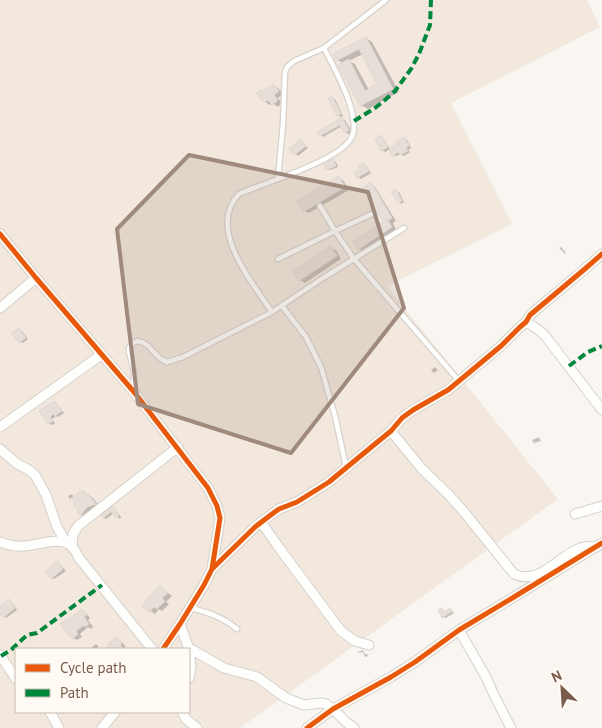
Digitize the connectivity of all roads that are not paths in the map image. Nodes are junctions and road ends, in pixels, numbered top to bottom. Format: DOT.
graph roads {
  1 [pos="386,0"];
  2 [pos="324,48"];
  3 [pos="278,178"];
  4 [pos="320,206"];
  5 [pos="374,213"];
  6 [pos="404,228"];
  7 [pos="335,231"];
  8 [pos="0,234"];
  9 [pos="602,254"];
  10 [pos="278,259"];
  11 [pos="354,259"];
  12 [pos="36,278"];
  13 [pos="282,306"];
  14 [pos="0,308"];
  15 [pos="272,312"];
  16 [pos="526,322"];
  17 [pos="101,355"];
  18 [pos="459,381"];
  19 [pos="134,392"];
  20 [pos="602,410"];
  21 [pos="0,427"];
  22 [pos="390,431"];
  23 [pos="178,447"];
  24 [pos="0,449"];
  25 [pos="346,468"];
  26 [pos="602,506"];
  27 [pos="575,514"];
  28 [pos="261,522"];
  29 [pos="0,542"];
  30 [pos="69,544"];
  31 [pos="600,546"];
  32 [pos="212,569"];
  33 [pos="190,608"];
  34 [pos="180,624"];
  35 [pos="237,629"];
  36 [pos="459,630"];
  37 [pos="369,645"];
  38 [pos="151,648"];
  39 [pos="164,648"];
  40 [pos="189,648"];
  41 [pos="190,650"];
  42 [pos="0,655"];
  43 [pos="190,658"];
  44 [pos="190,672"];
  45 [pos="15,678"];
  46 [pos="333,709"];
  47 [pos="51,713"];
  48 [pos="114,713"];
  49 [pos="183,713"];
  50 [pos="60,728"];
  51 [pos="102,728"];
  52 [pos="197,728"];
  53 [pos="308,728"];
  54 [pos="354,728"];
  55 [pos="511,728"];
  1 -- 2 [label="lane"];
  2 -- 3 [label="lane"];
  2 -- 3 [label="lane"];
  3 -- 15 [label="lane"];
  4 -- 7 [label="lane"];
  5 -- 7 [label="lane"];
  6 -- 11 [label="lane"];
  7 -- 10 [label="lane"];
  7 -- 11 [label="lane"];
  8 -- 12 [label="street"];
  9 -- 16 [label="street"];
  11 -- 13 [label="lane"];
  11 -- 18 [label="lane"];
  12 -- 14 [label="street"];
  12 -- 17 [label="street"];
  13 -- 15 [label="lane"];
  13 -- 25 [label="lane"];
  15 -- 19 [label="lane"];
  16 -- 18 [label="street"];
  16 -- 20 [label="street"];
  17 -- 19 [label="street"];
  17 -- 21 [label="street"];
  18 -- 22 [label="street"];
  19 -- 23 [label="street"];
  22 -- 25 [label="street"];
  22 -- 31 [label="street"];
  23 -- 30 [label="street"];
  23 -- 32 [label="street"];
  24 -- 30 [label="street"];
  25 -- 28 [label="street"];
  26 -- 27 [label="street"];
  28 -- 32 [label="street"];
  28 -- 37 [label="street"];
  29 -- 30 [label="street"];
  30 -- 38 [label="street"];
  31 -- 36 [label="street"];
  32 -- 33 [label="street"];
  33 -- 34 [label="street"];
  33 -- 35 [label="lane"];
  34 -- 39 [label="street"];
  34 -- 40 [label="street"];
  36 -- 46 [label="street"];
  36 -- 55 [label="street"];
  41 -- 46 [label="street"];
  42 -- 45 [label="street"];
  43 -- 44 [label="street"];
  46 -- 53 [label="street"];
  46 -- 54 [label="street"];
  47 -- 50 [label="street"];
  48 -- 51 [label="street"];
  49 -- 52 [label="street"];
}
